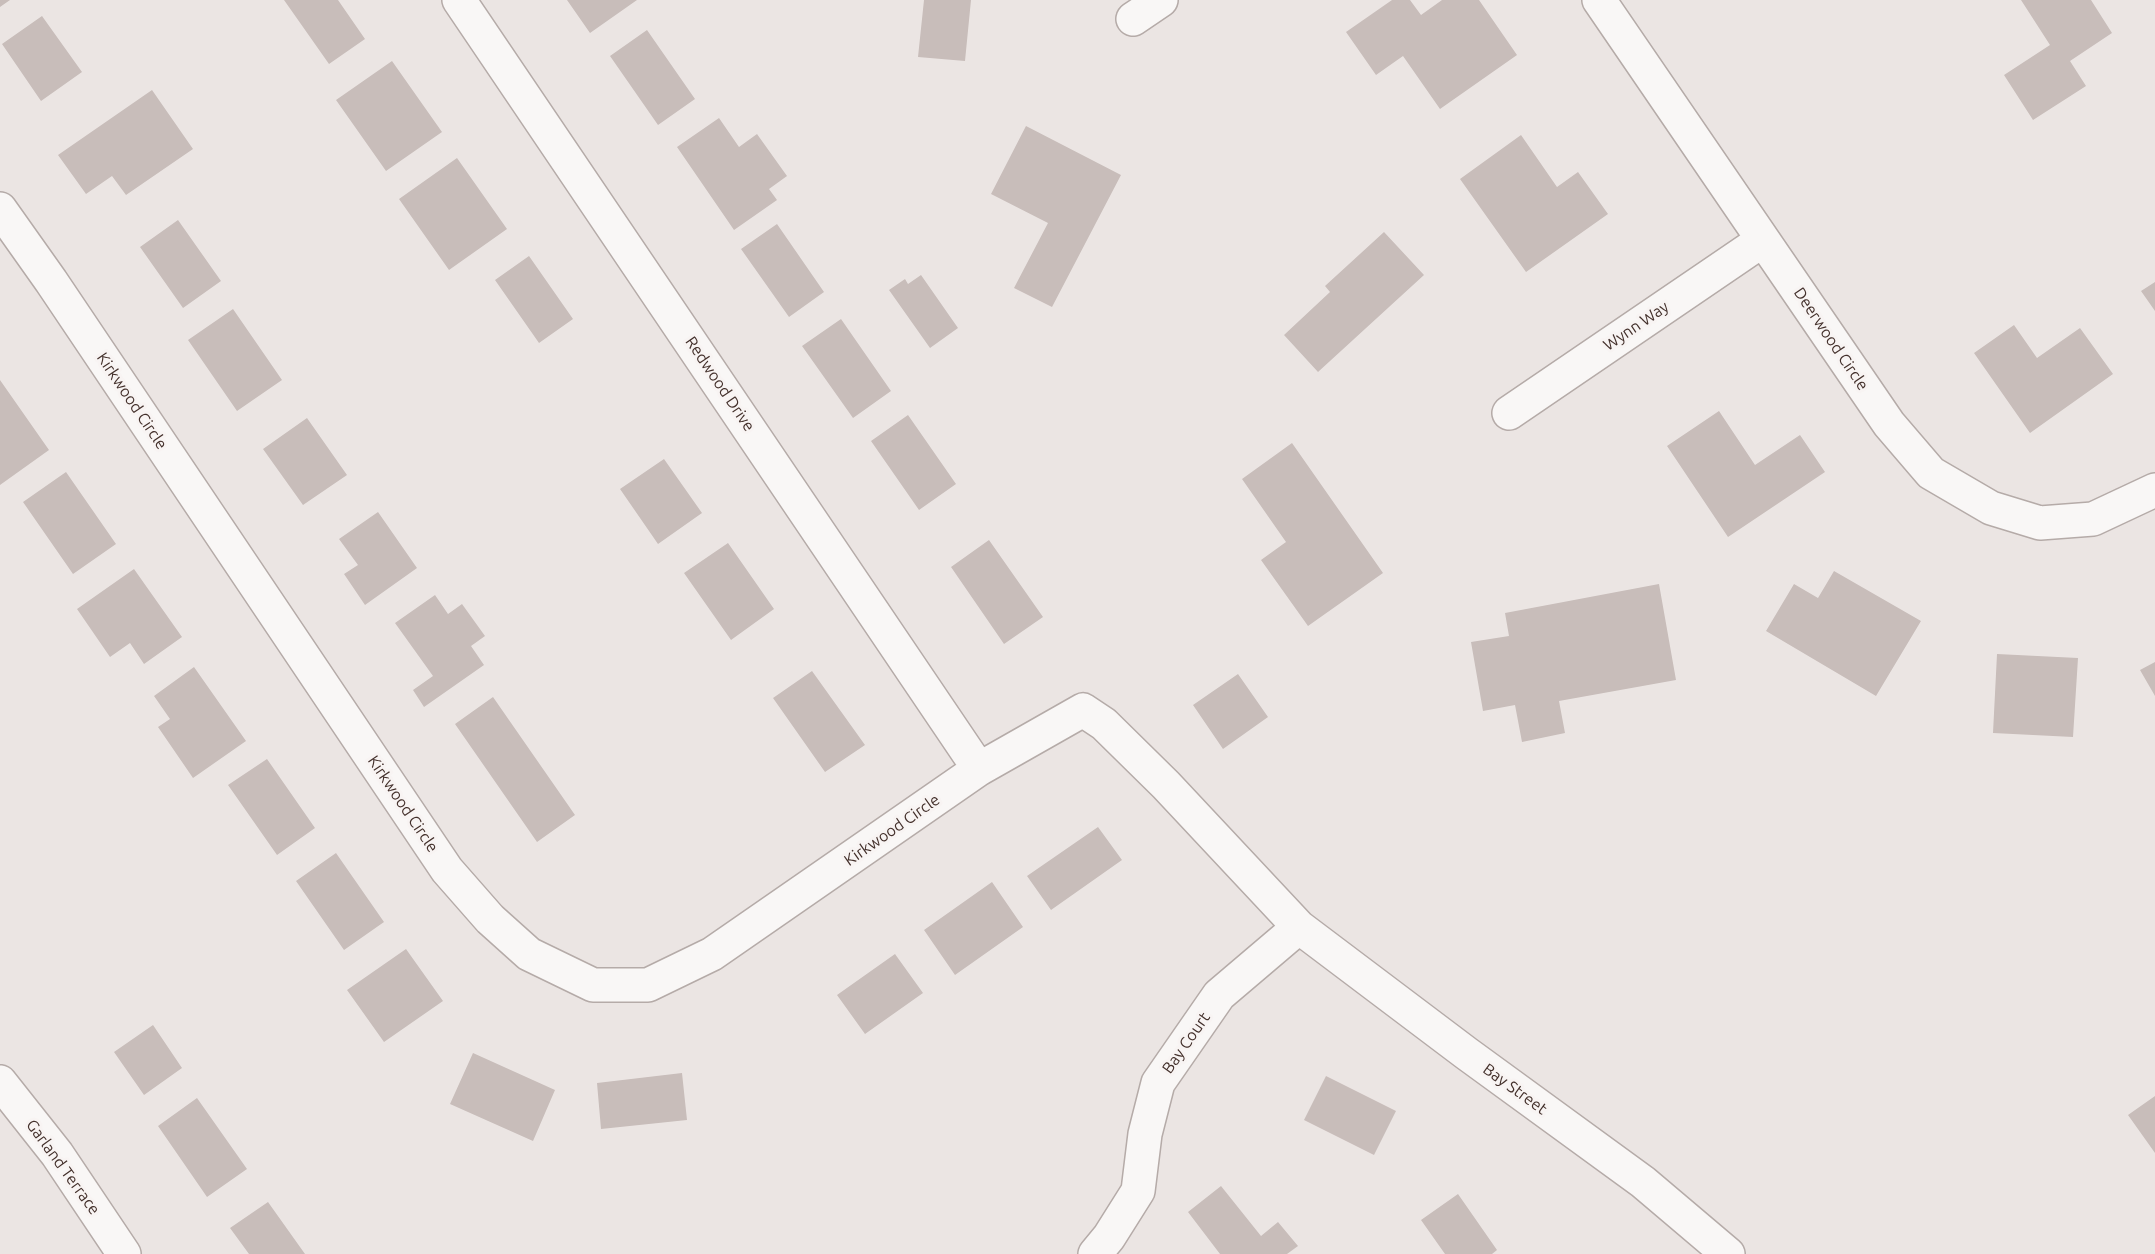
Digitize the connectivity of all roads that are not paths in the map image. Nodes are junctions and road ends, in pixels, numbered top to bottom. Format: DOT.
graph roads {
  1 [pos="459,0"];
  2 [pos="1161,0"];
  3 [pos="1599,0"];
  4 [pos="1133,19"];
  5 [pos="0,209"];
  6 [pos="1763,240"];
  7 [pos="1509,413"];
  8 [pos="2155,490"];
  9 [pos="979,769"];
  10 [pos="1299,927"];
  11 [pos="0,1082"];
  12 [pos="124,1254"];
  13 [pos="1095,1254"];
  14 [pos="1728,1254"];
  1 -- 9 [label="street, Redwood Drive"];
  2 -- 4 [label="street"];
  3 -- 6 [label="street, Deerwood Circle"];
  5 -- 9 [label="street, Kirkwood Circle"];
  6 -- 7 [label="street, Wynn Way"];
  6 -- 8 [label="street, Deerwood Circle"];
  9 -- 10 [label="street, Kirkwood Circle"];
  10 -- 13 [label="street, Bay Court"];
  10 -- 14 [label="street, Bay Street"];
  11 -- 12 [label="street, Garland Terrace"];
}
